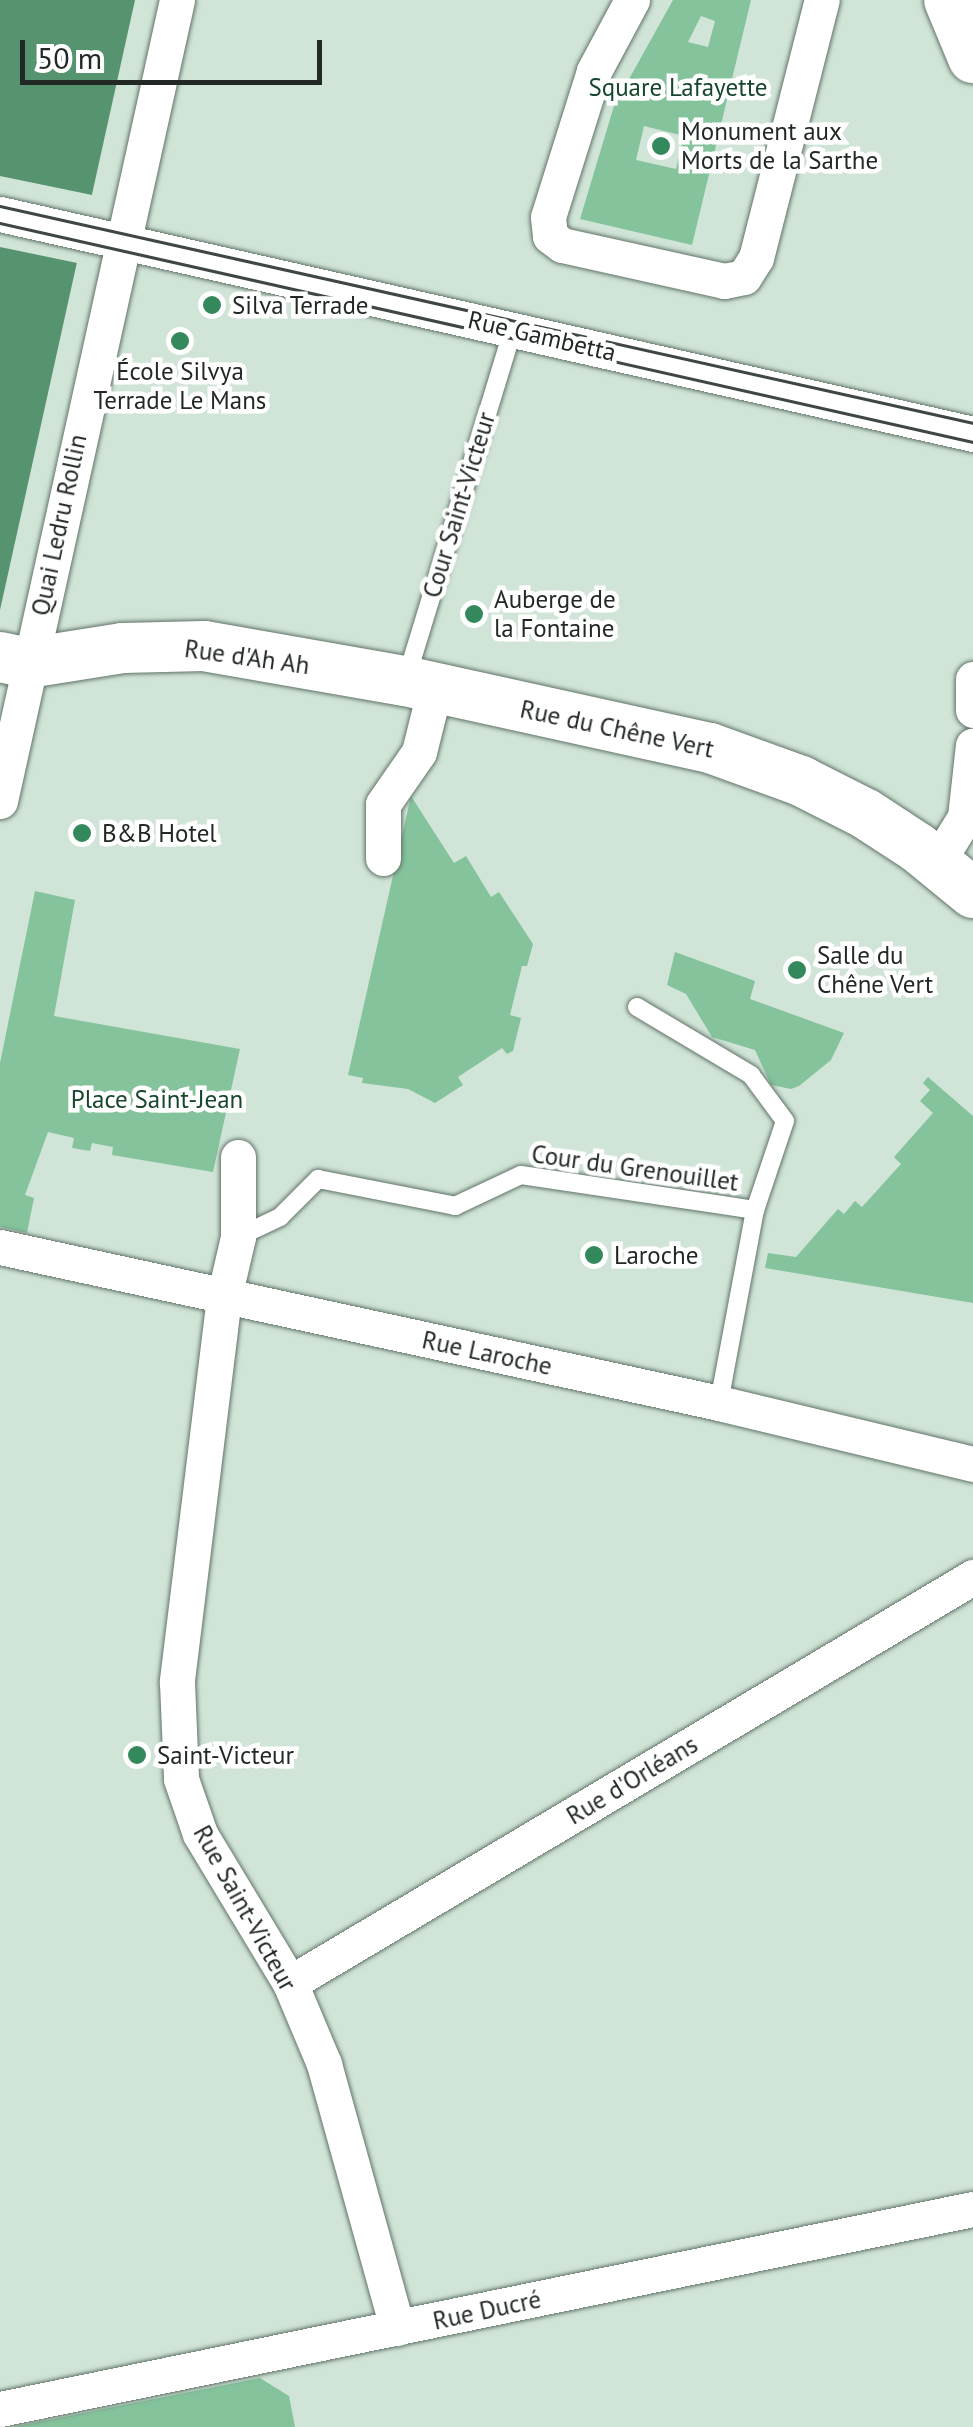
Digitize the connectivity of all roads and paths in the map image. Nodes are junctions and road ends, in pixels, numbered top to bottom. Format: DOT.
graph roads {
  1 [pos="176,0"];
  2 [pos="632,0"];
  3 [pos="822,0"];
  4 [pos="949,0"];
  5 [pos="973,58"];
  6 [pos="0,214"];
  7 [pos="119,243"];
  8 [pos="513,329"];
  9 [pos="973,434"];
  10 [pos="14,660"];
  11 [pos="973,679"];
  12 [pos="420,685"];
  13 [pos="973,710"];
  14 [pos="973,745"];
  15 [pos="0,801"];
  16 [pos="383,858"];
  17 [pos="955,878"];
  18 [pos="637,1007"];
  19 [pos="238,1157"];
  20 [pos="755,1210"];
  21 [pos="238,1238"];
  22 [pos="0,1247"];
  23 [pos="224,1296"];
  24 [pos="719,1402"];
  25 [pos="973,1464"];
  26 [pos="973,1576"];
  27 [pos="290,1983"];
  28 [pos="973,2209"];
  29 [pos="398,2328"];
  30 [pos="0,2409"];
  1 -- 7 [label="street, Quai Ledru Rollin"];
  2 -- 3 [label="street"];
  4 -- 5 [label="main road"];
  6 -- 7 [label="street, Rue Gambetta"];
  7 -- 8 [label="street, Rue Gambetta"];
  7 -- 10 [label="street, Quai Ledru Rollin"];
  8 -- 9 [label="street, Rue Gambetta"];
  8 -- 12 [label="lane, Cour Saint-Victeur"];
  10 -- 12 [label="main road, Rue d'Ah Ah"];
  10 -- 15 [label="street, Quai Ledru Rollin"];
  11 -- 13 [label="street"];
  12 -- 16 [label="street, Cour Saint-Victeur"];
  12 -- 17 [label="main road, Rue du Chêne Vert"];
  14 -- 17 [label="street"];
  18 -- 20 [label="lane, Cour du Grenouillet"];
  19 -- 21 [label="street"];
  20 -- 21 [label="lane, Cour du Grenouillet"];
  20 -- 24 [label="lane, Cour du Grenouillet"];
  21 -- 23 [label="street"];
  22 -- 23 [label="street, Rue Laroche"];
  23 -- 24 [label="street, Rue Laroche"];
  23 -- 27 [label="street, Rue Saint-Victeur"];
  24 -- 25 [label="street, Rue Laroche"];
  26 -- 27 [label="street, Rue d'Orléans"];
  27 -- 29 [label="street, Rue Saint-Victeur"];
  28 -- 29 [label="street, Rue Ducré"];
  29 -- 30 [label="street, Rue Ducré"];
}
